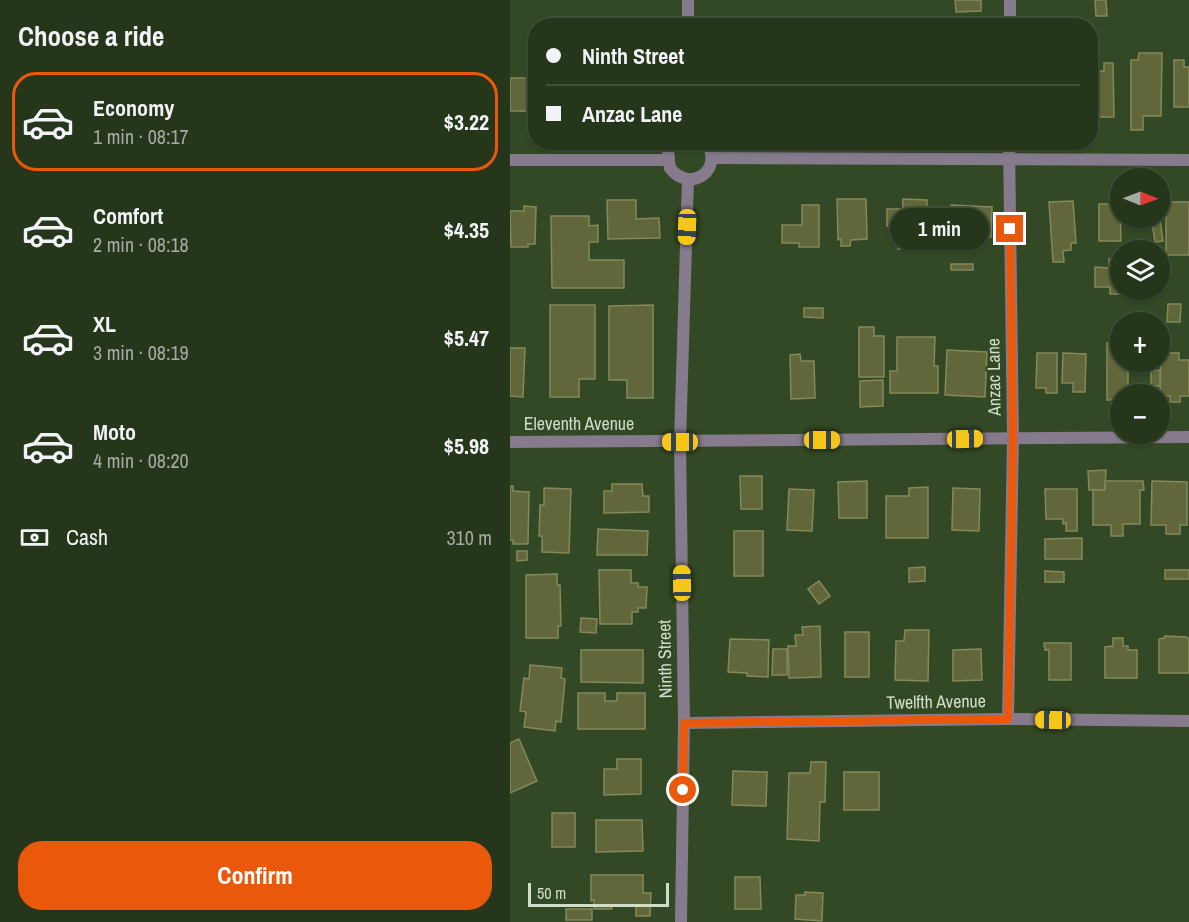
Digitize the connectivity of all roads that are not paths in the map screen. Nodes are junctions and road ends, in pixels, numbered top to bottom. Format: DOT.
graph roads {
  1 [pos="688,0"];
  2 [pos="1010,0"];
  3 [pos="688,18"];
  4 [pos="1010,18"];
  5 [pos="669,150"];
  6 [pos="710,150"];
  7 [pos="1009,150"];
  8 [pos="712,158"];
  9 [pos="1009,159"];
  10 [pos="510,160"];
  11 [pos="668,160"];
  12 [pos="1189,160"];
  13 [pos="688,180"];
  14 [pos="1189,437"];
  15 [pos="1013,438"];
  16 [pos="510,442"];
  17 [pos="680,442"];
  18 [pos="1008,719"];
  19 [pos="1189,721"];
  20 [pos="684,723"];
  21 [pos="681,922"];
  1 -- 3 [label="street"];
  2 -- 4 [label="street"];
  5 -- 11 [label="street"];
  6 -- 8 [label="street"];
  7 -- 9 [label="street, Anzac Lane"];
  8 -- 9 [label="street"];
  8 -- 13 [label="street"];
  9 -- 12 [label="street"];
  9 -- 15 [label="street, Anzac Lane"];
  10 -- 11 [label="street"];
  11 -- 13 [label="street"];
  13 -- 17 [label="street, Ninth Street"];
  14 -- 15 [label="street, Eleventh Avenue"];
  15 -- 17 [label="street, Eleventh Avenue"];
  15 -- 18 [label="street, Anzac Lane"];
  16 -- 17 [label="street, Eleventh Avenue"];
  17 -- 20 [label="street, Ninth Street"];
  18 -- 19 [label="street, Twelfth Avenue"];
  18 -- 20 [label="street, Twelfth Avenue"];
  20 -- 21 [label="street, Ninth Street"];
}
